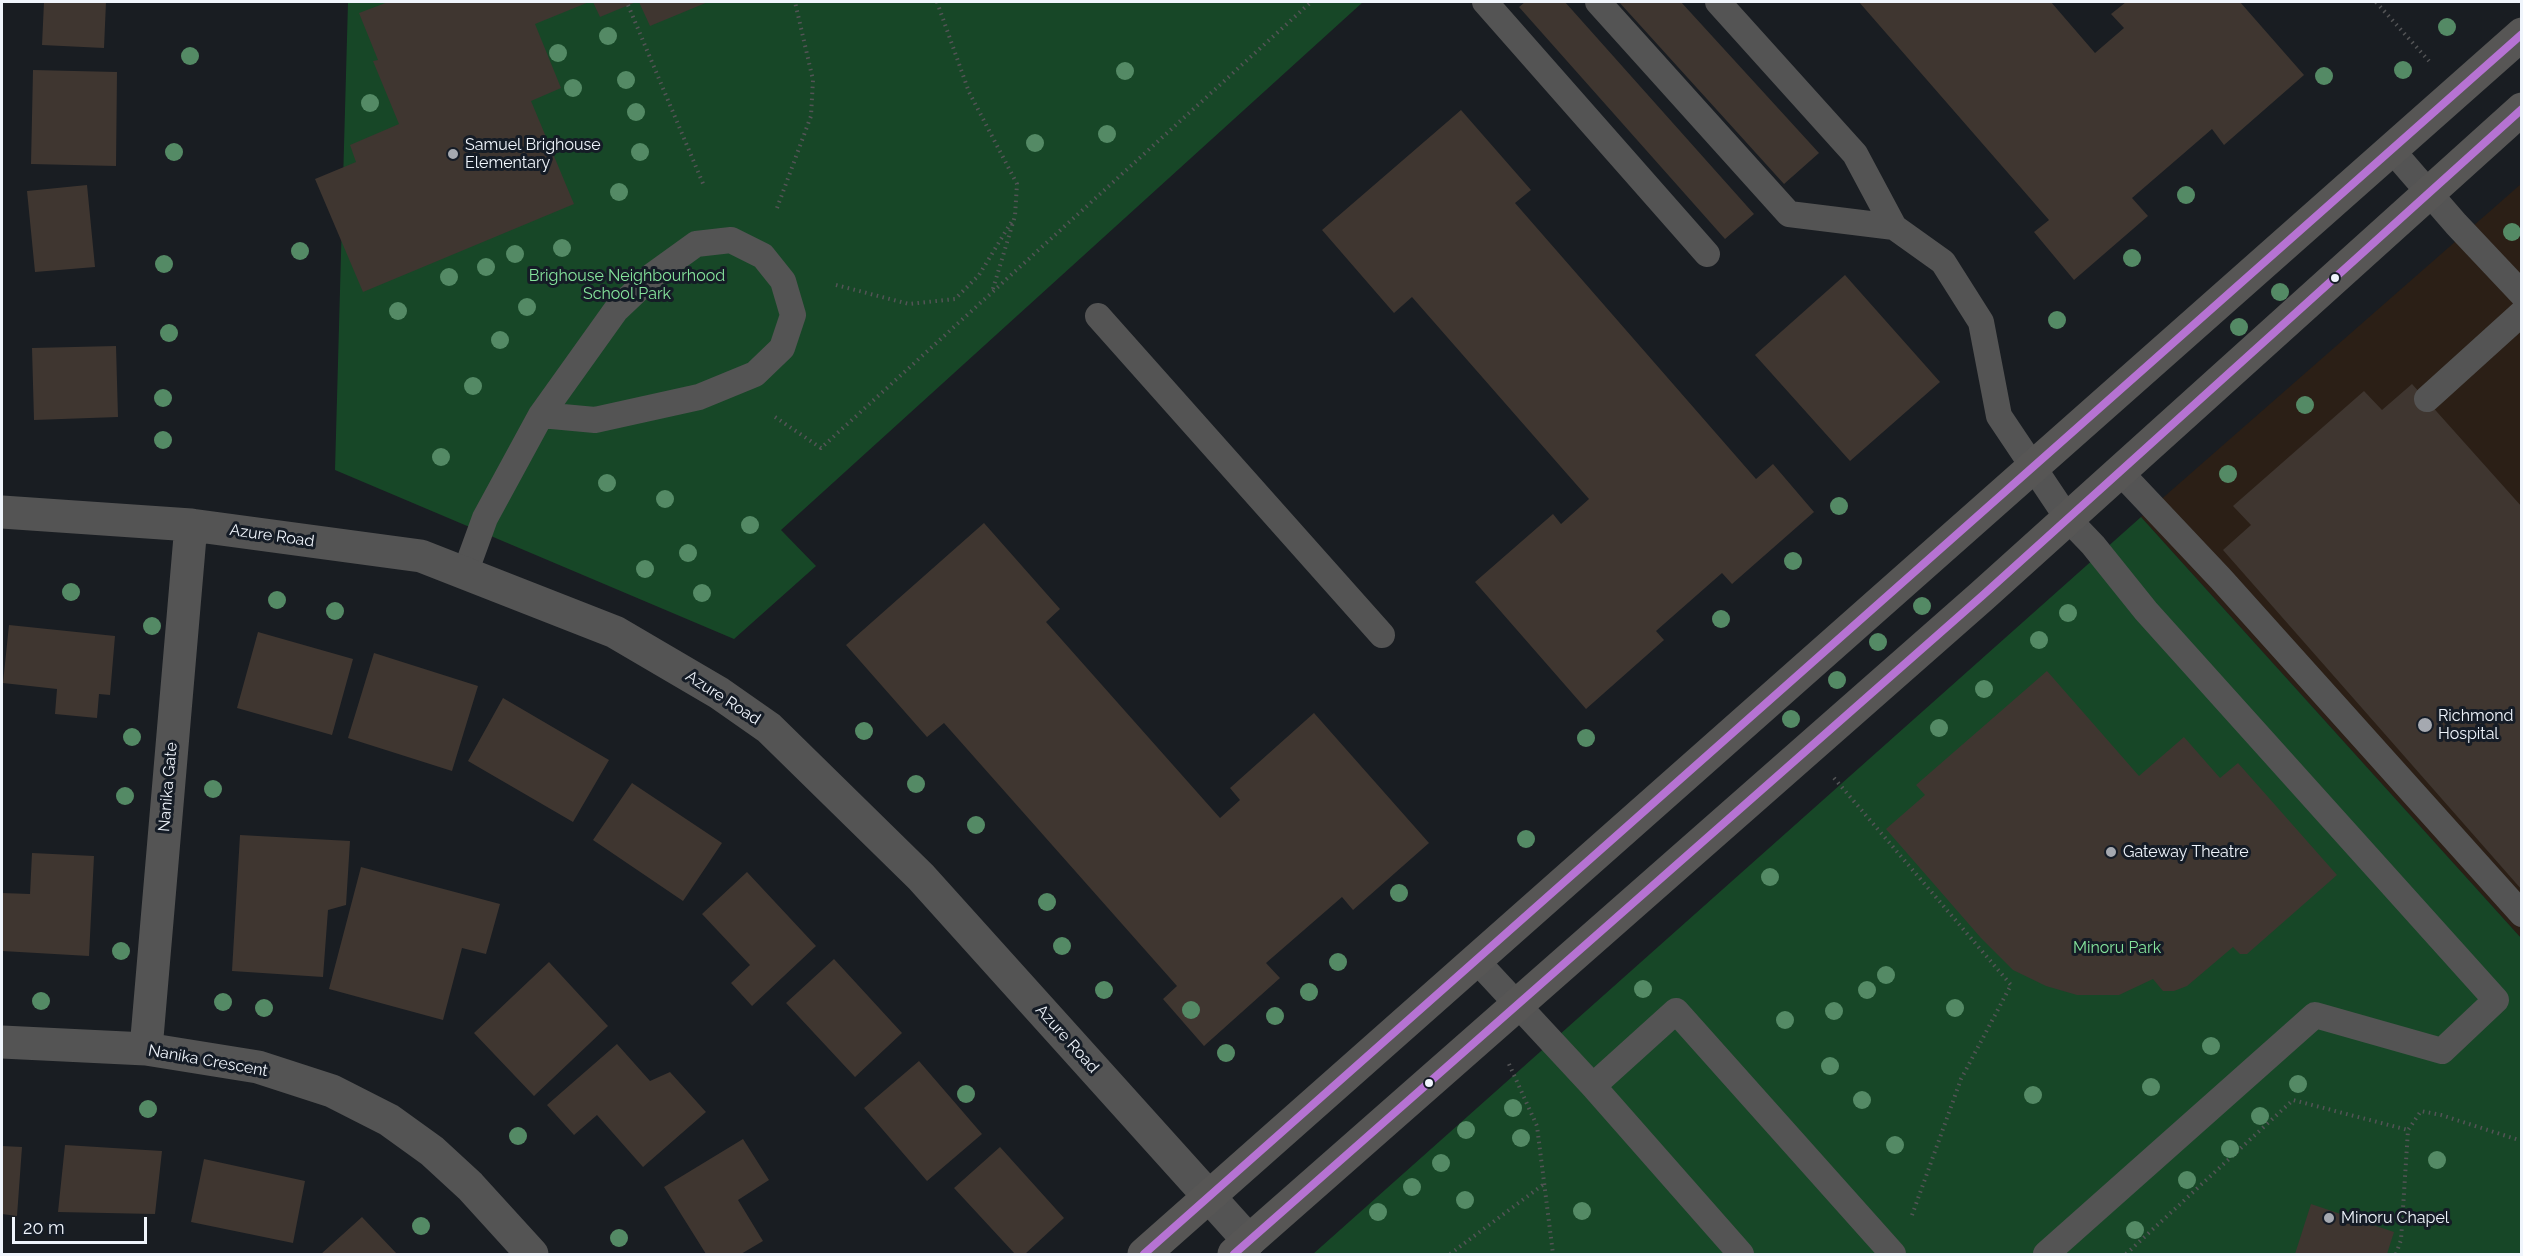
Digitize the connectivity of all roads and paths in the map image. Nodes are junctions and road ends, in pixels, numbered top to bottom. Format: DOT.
graph roads {
  1 [pos="795,2"];
  2 [pos="937,2"];
  3 [pos="1311,2"];
  4 [pos="1485,2"];
  5 [pos="1598,2"];
  6 [pos="1718,2"];
  7 [pos="2376,2"];
  8 [pos="628,5"];
  9 [pos="2522,33"];
  10 [pos="2432,64"];
  11 [pos="2522,109"];
  12 [pos="2391,149"];
  13 [pos="704,186"];
  14 [pos="2428,193"];
  15 [pos="777,208"];
  16 [pos="1015,216"];
  17 [pos="1894,227"];
  18 [pos="1707,254"];
  19 [pos="836,285"];
  20 [pos="992,292"];
  21 [pos="2522,294"];
  22 [pos="2522,312"];
  23 [pos="1098,316"];
  24 [pos="2427,399"];
  25 [pos="541,415"];
  26 [pos="775,417"];
  27 [pos="2033,466"];
  28 [pos="2121,472"];
  29 [pos="2,512"];
  30 [pos="2068,519"];
  31 [pos="190,525"];
  32 [pos="465,573"];
  33 [pos="1382,635"];
  34 [pos="1834,778"];
  35 [pos="2522,914"];
  36 [pos="1476,960"];
  37 [pos="1516,1005"];
  38 [pos="2,1042"];
  39 [pos="146,1049"];
  40 [pos="1508,1064"];
  41 [pos="1593,1086"];
  42 [pos="2408,1130"];
  43 [pos="2522,1141"];
  44 [pos="1544,1184"];
  45 [pos="1209,1197"];
  46 [pos="1242,1248"];
  47 [pos="1891,1252"];
  48 [pos="532,1254"];
  49 [pos="1144,1254"];
  50 [pos="1450,1254"];
  51 [pos="1553,1254"];
  52 [pos="1741,1254"];
  53 [pos="2046,1254"];
  54 [pos="2126,1254"];
  55 [pos="2396,1254"];
  1 -- 15 [label="path"];
  2 -- 16 [label="path"];
  3 -- 20 [label="path"];
  4 -- 18 [label="lane"];
  5 -- 17 [label="lane"];
  6 -- 17 [label="lane"];
  7 -- 10 [label="path"];
  8 -- 13 [label="path"];
  9 -- 12 [label="main road"];
  11 -- 14 [label="main road"];
  12 -- 14 [label="lane"];
  12 -- 27 [label="main road"];
  14 -- 21 [label="lane"];
  14 -- 28 [label="main road"];
  16 -- 19 [label="path"];
  16 -- 20 [label="path"];
  17 -- 27 [label="lane"];
  20 -- 26 [label="path"];
  22 -- 24 [label="lane"];
  23 -- 33 [label="lane"];
  25 -- 25 [label="lane"];
  25 -- 32 [label="lane"];
  27 -- 30 [label="lane"];
  27 -- 36 [label="main road"];
  28 -- 30 [label="main road"];
  28 -- 35 [label="lane"];
  29 -- 31 [label="street, Azure Road"];
  30 -- 37 [label="main road"];
  30 -- 53 [label="lane"];
  31 -- 32 [label="street, Azure Road"];
  31 -- 39 [label="street, Nanika Gate"];
  32 -- 45 [label="street, Azure Road"];
  34 -- 47 [label="path"];
  36 -- 37 [label="lane"];
  36 -- 45 [label="main road"];
  37 -- 41 [label="lane"];
  37 -- 46 [label="main road"];
  38 -- 39 [label="street, Nanika Crescent"];
  39 -- 48 [label="street, Nanika Crescent"];
  40 -- 44 [label="path"];
  41 -- 47 [label="lane"];
  41 -- 52 [label="lane"];
  42 -- 43 [label="path"];
  42 -- 54 [label="path"];
  42 -- 55 [label="path"];
  44 -- 50 [label="path"];
  44 -- 51 [label="path"];
  45 -- 46 [label="street, Azure Road"];
  45 -- 49 [label="main road"];
}
